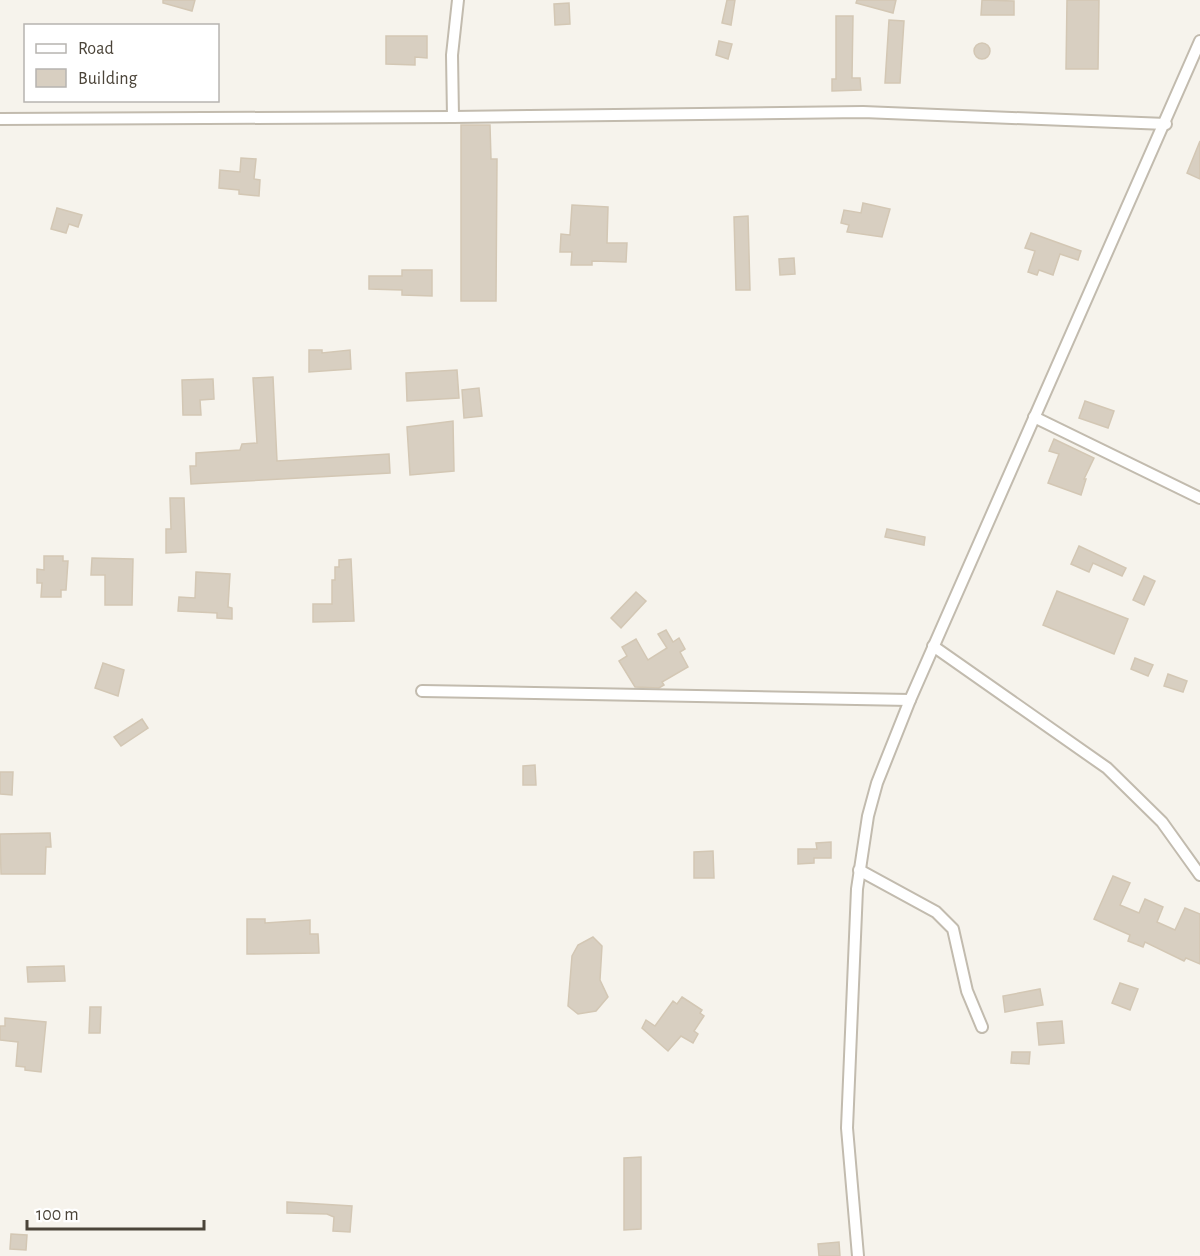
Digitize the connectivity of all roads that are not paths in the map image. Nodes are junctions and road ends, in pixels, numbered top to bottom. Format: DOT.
graph roads {
  1 [pos="458,0"];
  2 [pos="1200,41"];
  3 [pos="453,117"];
  4 [pos="0,118"];
  5 [pos="1166,124"];
  6 [pos="1034,417"];
  7 [pos="1200,498"];
  8 [pos="933,646"];
  9 [pos="422,691"];
  10 [pos="910,700"];
  11 [pos="859,870"];
  12 [pos="1200,875"];
  13 [pos="982,1027"];
  14 [pos="858,1256"];
  1 -- 3 [label="street"];
  2 -- 5 [label="street"];
  3 -- 4 [label="street"];
  3 -- 5 [label="street"];
  5 -- 6 [label="street"];
  6 -- 7 [label="street"];
  6 -- 8 [label="street"];
  8 -- 10 [label="street"];
  8 -- 12 [label="street"];
  9 -- 10 [label="street"];
  10 -- 11 [label="street"];
  11 -- 13 [label="street"];
  11 -- 14 [label="street"];
}
